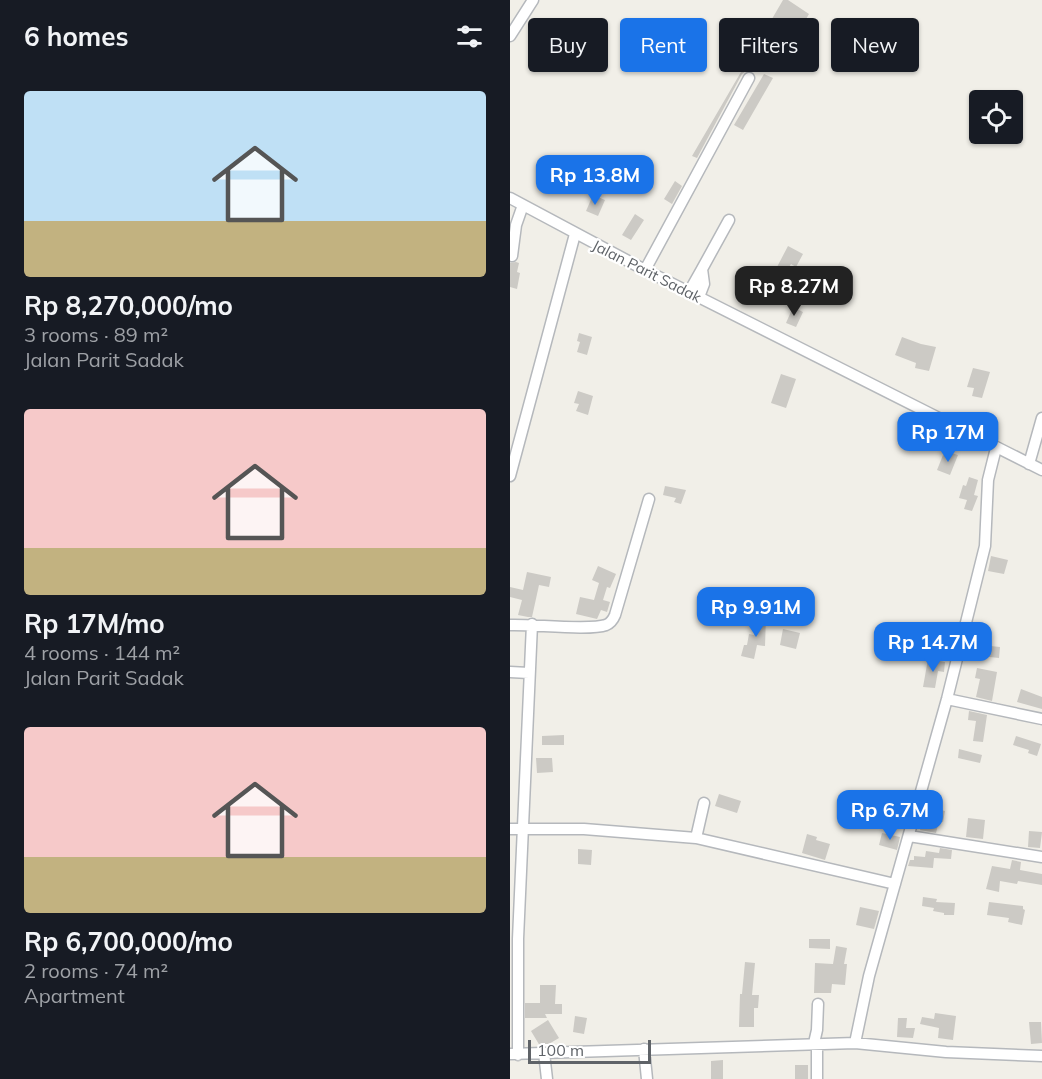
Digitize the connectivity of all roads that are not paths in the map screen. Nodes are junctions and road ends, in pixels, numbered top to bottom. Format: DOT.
graph roads {
  1 [pos="533,0"];
  2 [pos="511,33"];
  3 [pos="749,78"];
  4 [pos="510,198"];
  5 [pos="523,205"];
  6 [pos="729,220"];
  7 [pos="575,234"];
  8 [pos="512,256"];
  9 [pos="645,270"];
  10 [pos="694,295"];
  11 [pos="1042,418"];
  12 [pos="996,448"];
  13 [pos="1032,459"];
  14 [pos="1042,471"];
  15 [pos="510,476"];
  16 [pos="649,499"];
  17 [pos="532,624"];
  18 [pos="510,625"];
  19 [pos="510,672"];
  20 [pos="530,673"];
  21 [pos="947,699"];
  22 [pos="1042,719"];
  23 [pos="704,803"];
  24 [pos="510,830"];
  25 [pos="522,830"];
  26 [pos="909,836"];
  27 [pos="696,838"];
  28 [pos="1042,857"];
  29 [pos="895,884"];
  30 [pos="819,1004"];
  31 [pos="515,1033"];
  32 [pos="855,1042"];
  33 [pos="816,1043"];
  34 [pos="644,1049"];
  35 [pos="544,1053"];
  36 [pos="514,1055"];
  37 [pos="1042,1056"];
  38 [pos="547,1079"];
  39 [pos="647,1079"];
  40 [pos="817,1079"];
  1 -- 2 [label="street"];
  3 -- 9 [label="street"];
  4 -- 5 [label="street, Jalan Parit Sadak"];
  5 -- 7 [label="street, Jalan Parit Sadak"];
  5 -- 8 [label="street"];
  6 -- 10 [label="street"];
  7 -- 9 [label="street, Jalan Parit Sadak"];
  7 -- 15 [label="street"];
  9 -- 10 [label="street, Jalan Parit Sadak"];
  10 -- 12 [label="street, Jalan Parit Sadak"];
  11 -- 13 [label="street"];
  12 -- 13 [label="street, Jalan Parit Sadak"];
  12 -- 21 [label="street"];
  13 -- 14 [label="street, Jalan Parit Sadak"];
  16 -- 17 [label="street"];
  17 -- 18 [label="street"];
  17 -- 20 [label="street"];
  19 -- 20 [label="street"];
  20 -- 25 [label="street"];
  21 -- 22 [label="street"];
  21 -- 26 [label="street"];
  23 -- 27 [label="street"];
  24 -- 25 [label="street"];
  25 -- 27 [label="street"];
  25 -- 31 [label="street"];
  26 -- 28 [label="street"];
  26 -- 29 [label="street"];
  27 -- 29 [label="street"];
  29 -- 32 [label="street"];
  30 -- 33 [label="street"];
  31 -- 36 [label="street"];
  32 -- 33 [label="street"];
  32 -- 37 [label="street"];
  33 -- 34 [label="street"];
  33 -- 40 [label="street"];
  34 -- 35 [label="street"];
  34 -- 39 [label="street"];
  35 -- 36 [label="street"];
  35 -- 38 [label="street"];
}
